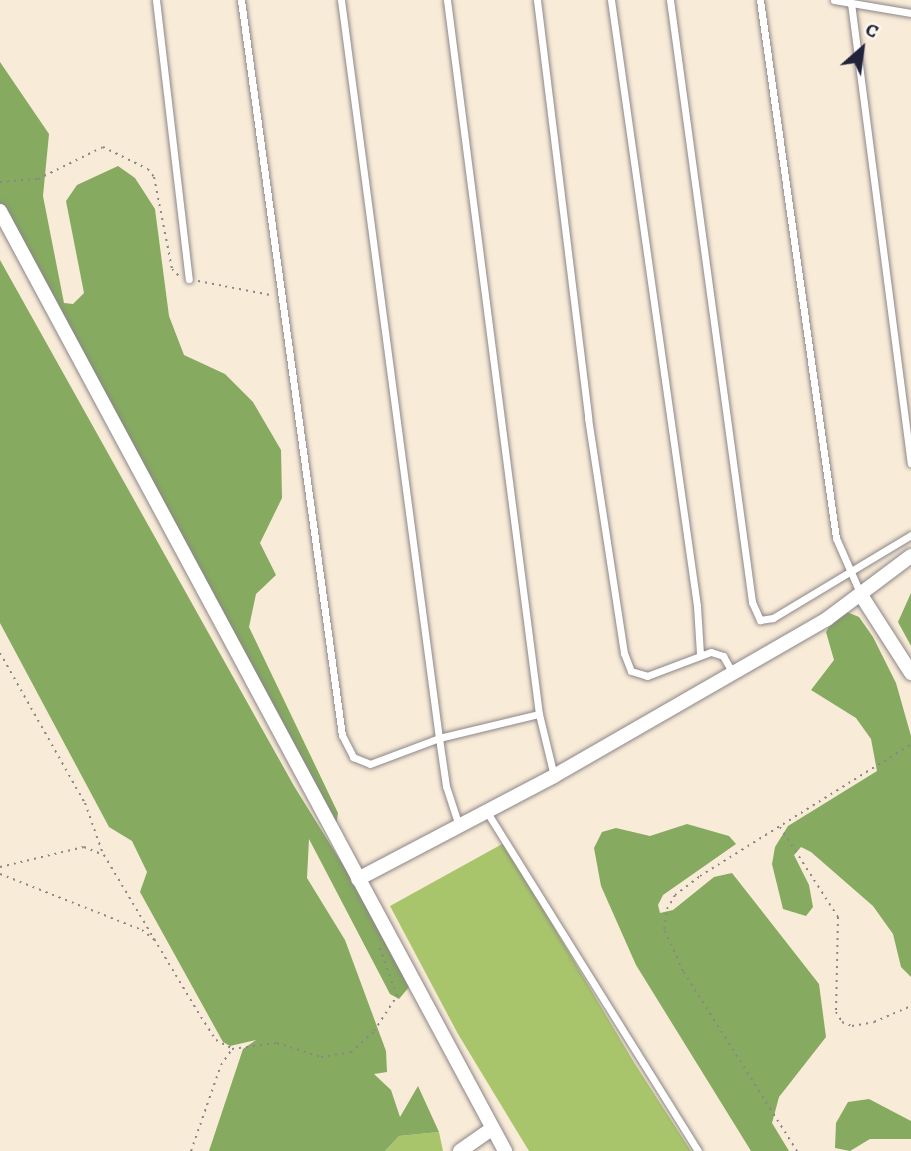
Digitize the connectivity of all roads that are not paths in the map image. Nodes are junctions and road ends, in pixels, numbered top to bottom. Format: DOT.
graph roads {
  1 [pos="156,0"];
  2 [pos="241,0"];
  3 [pos="341,0"];
  4 [pos="447,0"];
  5 [pos="537,0"];
  6 [pos="611,0"];
  7 [pos="670,0"];
  8 [pos="760,0"];
  9 [pos="834,0"];
  10 [pos="851,3"];
  11 [pos="911,13"];
  12 [pos="0,211"];
  13 [pos="190,279"];
  14 [pos="911,463"];
  15 [pos="911,535"];
  16 [pos="911,556"];
  17 [pos="852,569"];
  18 [pos="861,595"];
  19 [pos="700,654"];
  20 [pos="734,673"];
  21 [pos="911,673"];
  22 [pos="539,714"];
  23 [pos="439,738"];
  24 [pos="554,776"];
  25 [pos="487,812"];
  26 [pos="460,827"];
  27 [pos="358,879"];
  28 [pos="491,1129"];
  29 [pos="460,1151"];
  30 [pos="505,1151"];
  31 [pos="698,1151"];
  1 -- 13 [label="lane"];
  2 -- 23 [label="lane"];
  3 -- 23 [label="lane"];
  4 -- 22 [label="lane"];
  5 -- 19 [label="lane"];
  6 -- 19 [label="lane"];
  7 -- 17 [label="lane"];
  8 -- 17 [label="lane"];
  9 -- 10 [label="lane"];
  10 -- 11 [label="lane"];
  10 -- 14 [label="lane"];
  12 -- 27 [label="street"];
  15 -- 17 [label="lane"];
  16 -- 18 [label="street"];
  17 -- 18 [label="lane"];
  18 -- 20 [label="street"];
  18 -- 21 [label="street"];
  19 -- 20 [label="lane"];
  20 -- 24 [label="street"];
  22 -- 23 [label="lane"];
  22 -- 24 [label="lane"];
  23 -- 26 [label="lane"];
  24 -- 25 [label="street"];
  25 -- 26 [label="street"];
  25 -- 31 [label="lane"];
  26 -- 27 [label="street"];
  27 -- 28 [label="street"];
  28 -- 29 [label="street"];
  28 -- 30 [label="street"];
}
